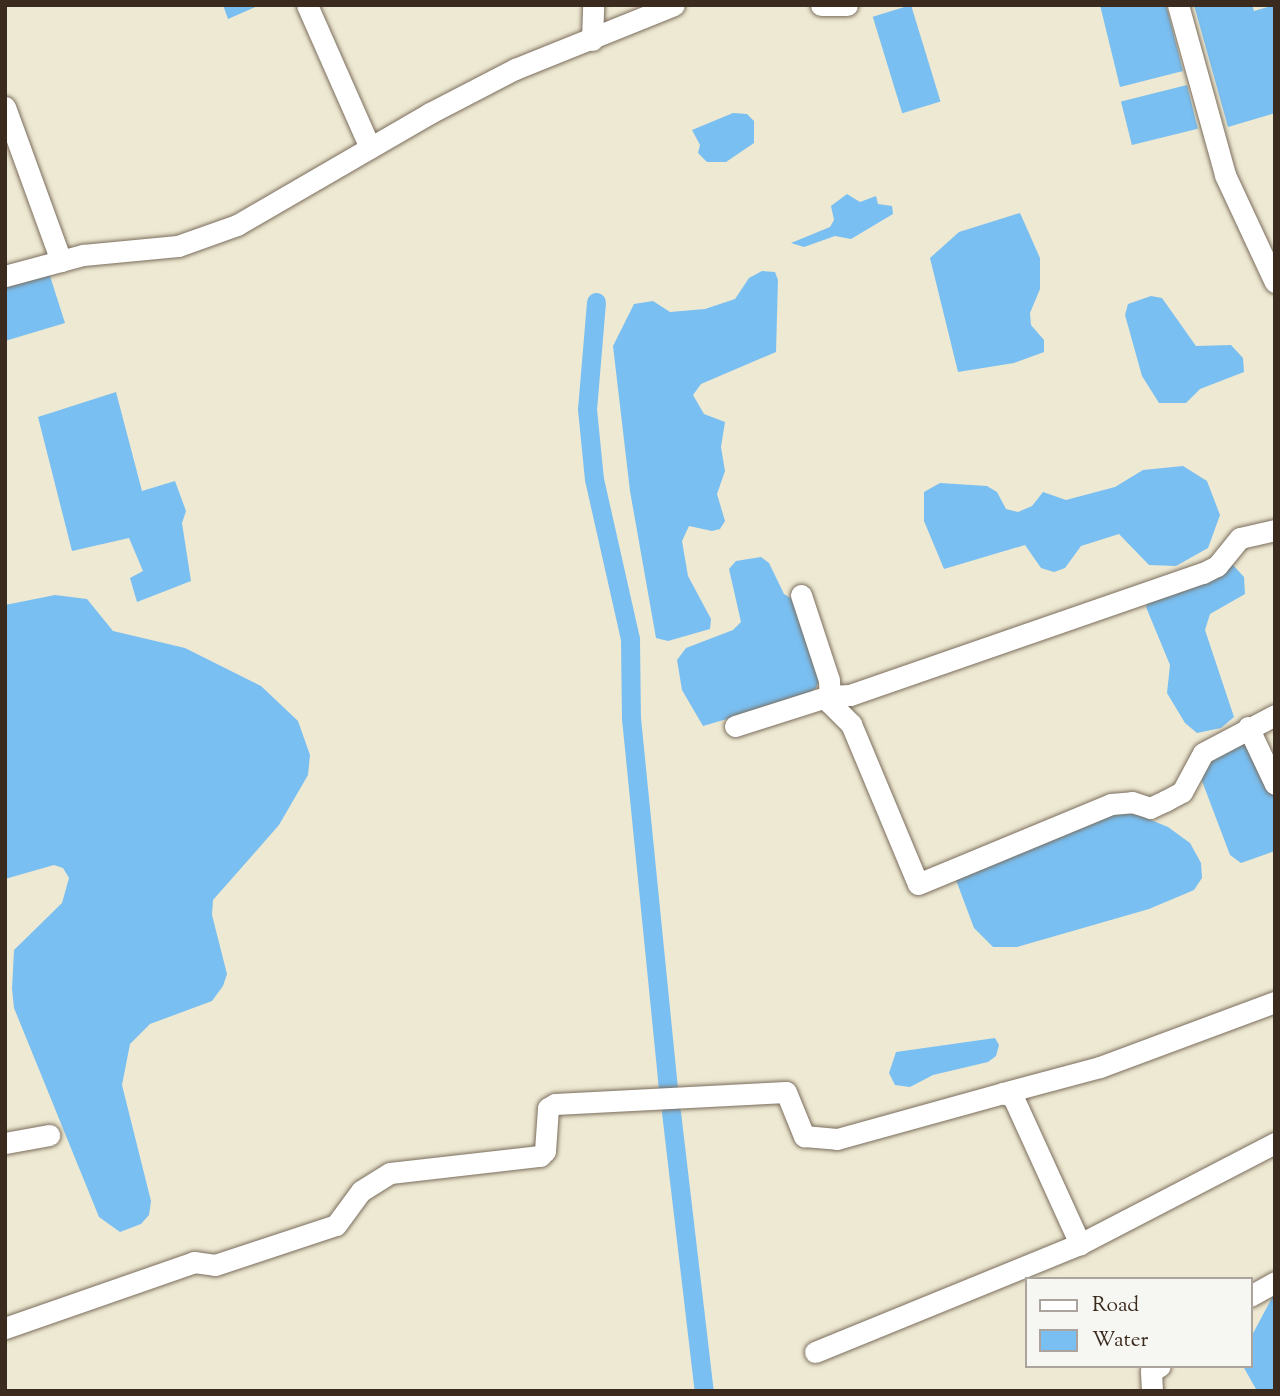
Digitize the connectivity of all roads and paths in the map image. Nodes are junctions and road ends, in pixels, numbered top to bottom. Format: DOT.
graph roads {
  1 [pos="307,5"];
  2 [pos="593,5"];
  3 [pos="674,5"];
  4 [pos="821,5"];
  5 [pos="846,5"];
  6 [pos="1178,5"];
  7 [pos="592,40"];
  8 [pos="5,107"];
  9 [pos="370,148"];
  10 [pos="61,261"];
  11 [pos="5,276"];
  12 [pos="1275,282"];
  13 [pos="1275,530"];
  14 [pos="801,595"];
  15 [pos="829,696"];
  16 [pos="1275,715"];
  17 [pos="735,726"];
  18 [pos="1248,727"];
  19 [pos="1275,784"];
  20 [pos="1275,1002"];
  21 [pos="1003,1093"];
  22 [pos="49,1135"];
  23 [pos="5,1143"];
  24 [pos="1275,1143"];
  25 [pos="1080,1244"];
  26 [pos="1275,1282"];
  27 [pos="1252,1295"];
  28 [pos="5,1328"];
  29 [pos="815,1352"];
  30 [pos="1156,1368"];
  31 [pos="1152,1391"];
  1 -- 9 [label="street"];
  2 -- 7 [label="street"];
  3 -- 7 [label="street"];
  4 -- 5 [label="street"];
  6 -- 12 [label="street"];
  7 -- 9 [label="street"];
  8 -- 10 [label="street"];
  9 -- 10 [label="street"];
  10 -- 11 [label="street"];
  13 -- 15 [label="street"];
  14 -- 15 [label="street"];
  15 -- 17 [label="street"];
  15 -- 18 [label="street"];
  16 -- 18 [label="street"];
  18 -- 19 [label="street"];
  20 -- 21 [label="street"];
  21 -- 25 [label="street"];
  21 -- 28 [label="street"];
  22 -- 23 [label="street"];
  24 -- 25 [label="street"];
  25 -- 29 [label="street"];
  26 -- 27 [label="street"];
  30 -- 31 [label="street"];
}
